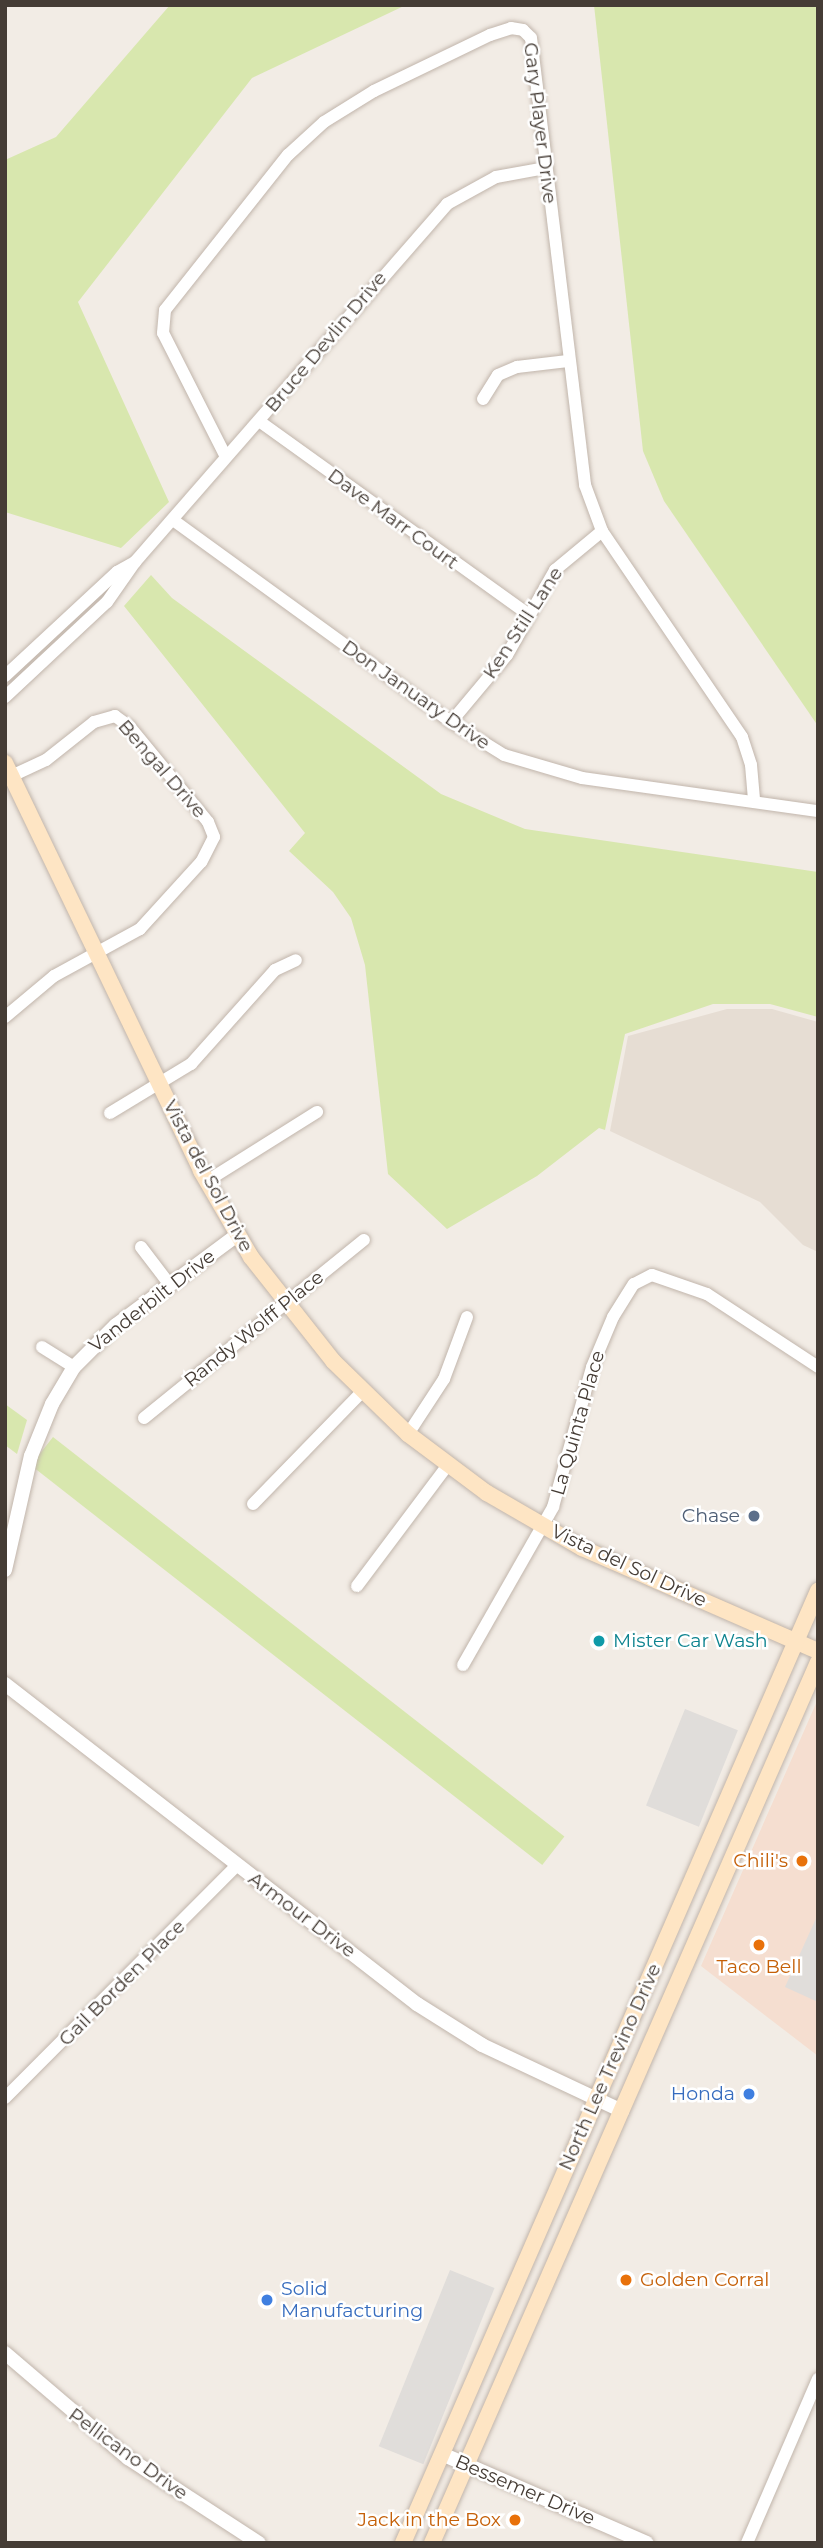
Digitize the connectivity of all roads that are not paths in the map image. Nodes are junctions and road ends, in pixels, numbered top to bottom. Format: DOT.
graph roads {
  1 [pos="546,168"];
  2 [pos="568,361"];
  3 [pos="483,400"];
  4 [pos="259,421"];
  5 [pos="226,457"];
  6 [pos="173,520"];
  7 [pos="602,531"];
  8 [pos="135,562"];
  9 [pos="529,615"];
  10 [pos="5,676"];
  11 [pos="5,697"];
  12 [pos="451,722"];
  13 [pos="8,773"];
  14 [pos="754,800"];
  15 [pos="818,811"];
  16 [pos="97,954"];
  17 [pos="296,960"];
  18 [pos="5,1017"];
  19 [pos="158,1082"];
  20 [pos="317,1112"];
  21 [pos="110,1113"];
  22 [pos="207,1181"];
  23 [pos="237,1235"];
  24 [pos="365,1240"];
  25 [pos="141,1247"];
  26 [pos="170,1285"];
  27 [pos="287,1307"];
  28 [pos="467,1317"];
  29 [pos="42,1347"];
  30 [pos="74,1367"];
  31 [pos="818,1367"];
  32 [pos="362,1392"];
  33 [pos="144,1419"];
  34 [pos="408,1434"];
  35 [pos="447,1466"];
  36 [pos="253,1504"];
  37 [pos="541,1526"];
  38 [pos="5,1570"];
  39 [pos="357,1586"];
  40 [pos="818,1591"];
  41 [pos="796,1641"];
  42 [pos="818,1651"];
  43 [pos="818,1662"];
  44 [pos="463,1665"];
  45 [pos="5,1684"];
  46 [pos="237,1866"];
  47 [pos="686,1892"];
  48 [pos="712,1903"];
  49 [pos="5,2098"];
  50 [pos="596,2099"];
  51 [pos="622,2111"];
  52 [pos="516,2284"];
  53 [pos="542,2296"];
  54 [pos="5,2353"];
  55 [pos="818,2379"];
  56 [pos="442,2454"];
  57 [pos="467,2465"];
  58 [pos="259,2543"];
  59 [pos="403,2543"];
  60 [pos="432,2543"];
  61 [pos="647,2543"];
  62 [pos="747,2543"];
  1 -- 2 [label="street, Gary Player Drive"];
  1 -- 4 [label="street, Bruce Devlin Drive"];
  1 -- 5 [label="street, Gary Player Drive"];
  2 -- 3 [label="street"];
  2 -- 7 [label="street, Gary Player Drive"];
  4 -- 5 [label="street, Bruce Devlin Drive"];
  4 -- 9 [label="street, Dave Marr Court"];
  5 -- 6 [label="street, Bruce Devlin Drive"];
  6 -- 8 [label="street, Bruce Devlin Drive"];
  6 -- 12 [label="street, Don January Drive"];
  7 -- 9 [label="street, Ken Still Lane"];
  7 -- 14 [label="street, Gary Player Drive"];
  8 -- 10 [label="street, Bruce Devlin Drive"];
  8 -- 11 [label="street, Bruce Devlin Drive"];
  9 -- 12 [label="street, Ken Still Lane"];
  12 -- 14 [label="street, Don January Drive"];
  13 -- 16 [label="main road, Vista del Sol Drive"];
  13 -- 16 [label="street, Bengal Drive"];
  14 -- 15 [label="street, Don January Drive"];
  16 -- 18 [label="street, Bengal Drive"];
  16 -- 19 [label="main road, Vista del Sol Drive"];
  17 -- 19 [label="street"];
  19 -- 21 [label="street"];
  19 -- 22 [label="main road, Vista del Sol Drive"];
  20 -- 22 [label="street"];
  22 -- 23 [label="main road, Vista del Sol Drive"];
  23 -- 26 [label="street, Vanderbilt Drive"];
  23 -- 27 [label="main road, Vista del Sol Drive"];
  24 -- 27 [label="street, Randy Wolff Place"];
  25 -- 26 [label="street"];
  26 -- 30 [label="street, Vanderbilt Drive"];
  27 -- 32 [label="main road, Vista del Sol Drive"];
  27 -- 33 [label="street, Randy Wolff Place"];
  28 -- 34 [label="street"];
  29 -- 30 [label="street"];
  30 -- 38 [label="street, Vanderbilt Drive"];
  31 -- 37 [label="street, La Quinta Place"];
  32 -- 34 [label="main road, Vista del Sol Drive"];
  32 -- 36 [label="street"];
  34 -- 35 [label="main road, Vista del Sol Drive"];
  35 -- 37 [label="main road, Vista del Sol Drive"];
  35 -- 39 [label="street"];
  37 -- 41 [label="main road, Vista del Sol Drive"];
  37 -- 44 [label="street, La Quinta Place"];
  40 -- 41 [label="main road, North Lee Trevino Drive"];
  41 -- 42 [label="main road, Vista del Sol Drive"];
  41 -- 47 [label="main road, North Lee Trevino Drive"];
  43 -- 48 [label="main road, North Lee Trevino Drive"];
  45 -- 46 [label="street, Armour Drive"];
  46 -- 49 [label="street, Gail Borden Place"];
  46 -- 50 [label="street, Armour Drive"];
  47 -- 48 [label="main road"];
  47 -- 50 [label="main road, North Lee Trevino Drive"];
  48 -- 51 [label="main road, North Lee Trevino Drive"];
  50 -- 51 [label="street, Armour Drive"];
  50 -- 52 [label="main road, North Lee Trevino Drive"];
  51 -- 53 [label="main road, North Lee Trevino Drive"];
  52 -- 53 [label="main road"];
  52 -- 56 [label="main road, North Lee Trevino Drive"];
  53 -- 57 [label="main road, North Lee Trevino Drive"];
  54 -- 58 [label="street, Pellicano Drive"];
  55 -- 62 [label="street"];
  56 -- 57 [label="street, Bessemer Drive"];
  56 -- 59 [label="main road, North Lee Trevino Drive"];
  57 -- 60 [label="main road, North Lee Trevino Drive"];
  57 -- 61 [label="street, Bessemer Drive"];
}
